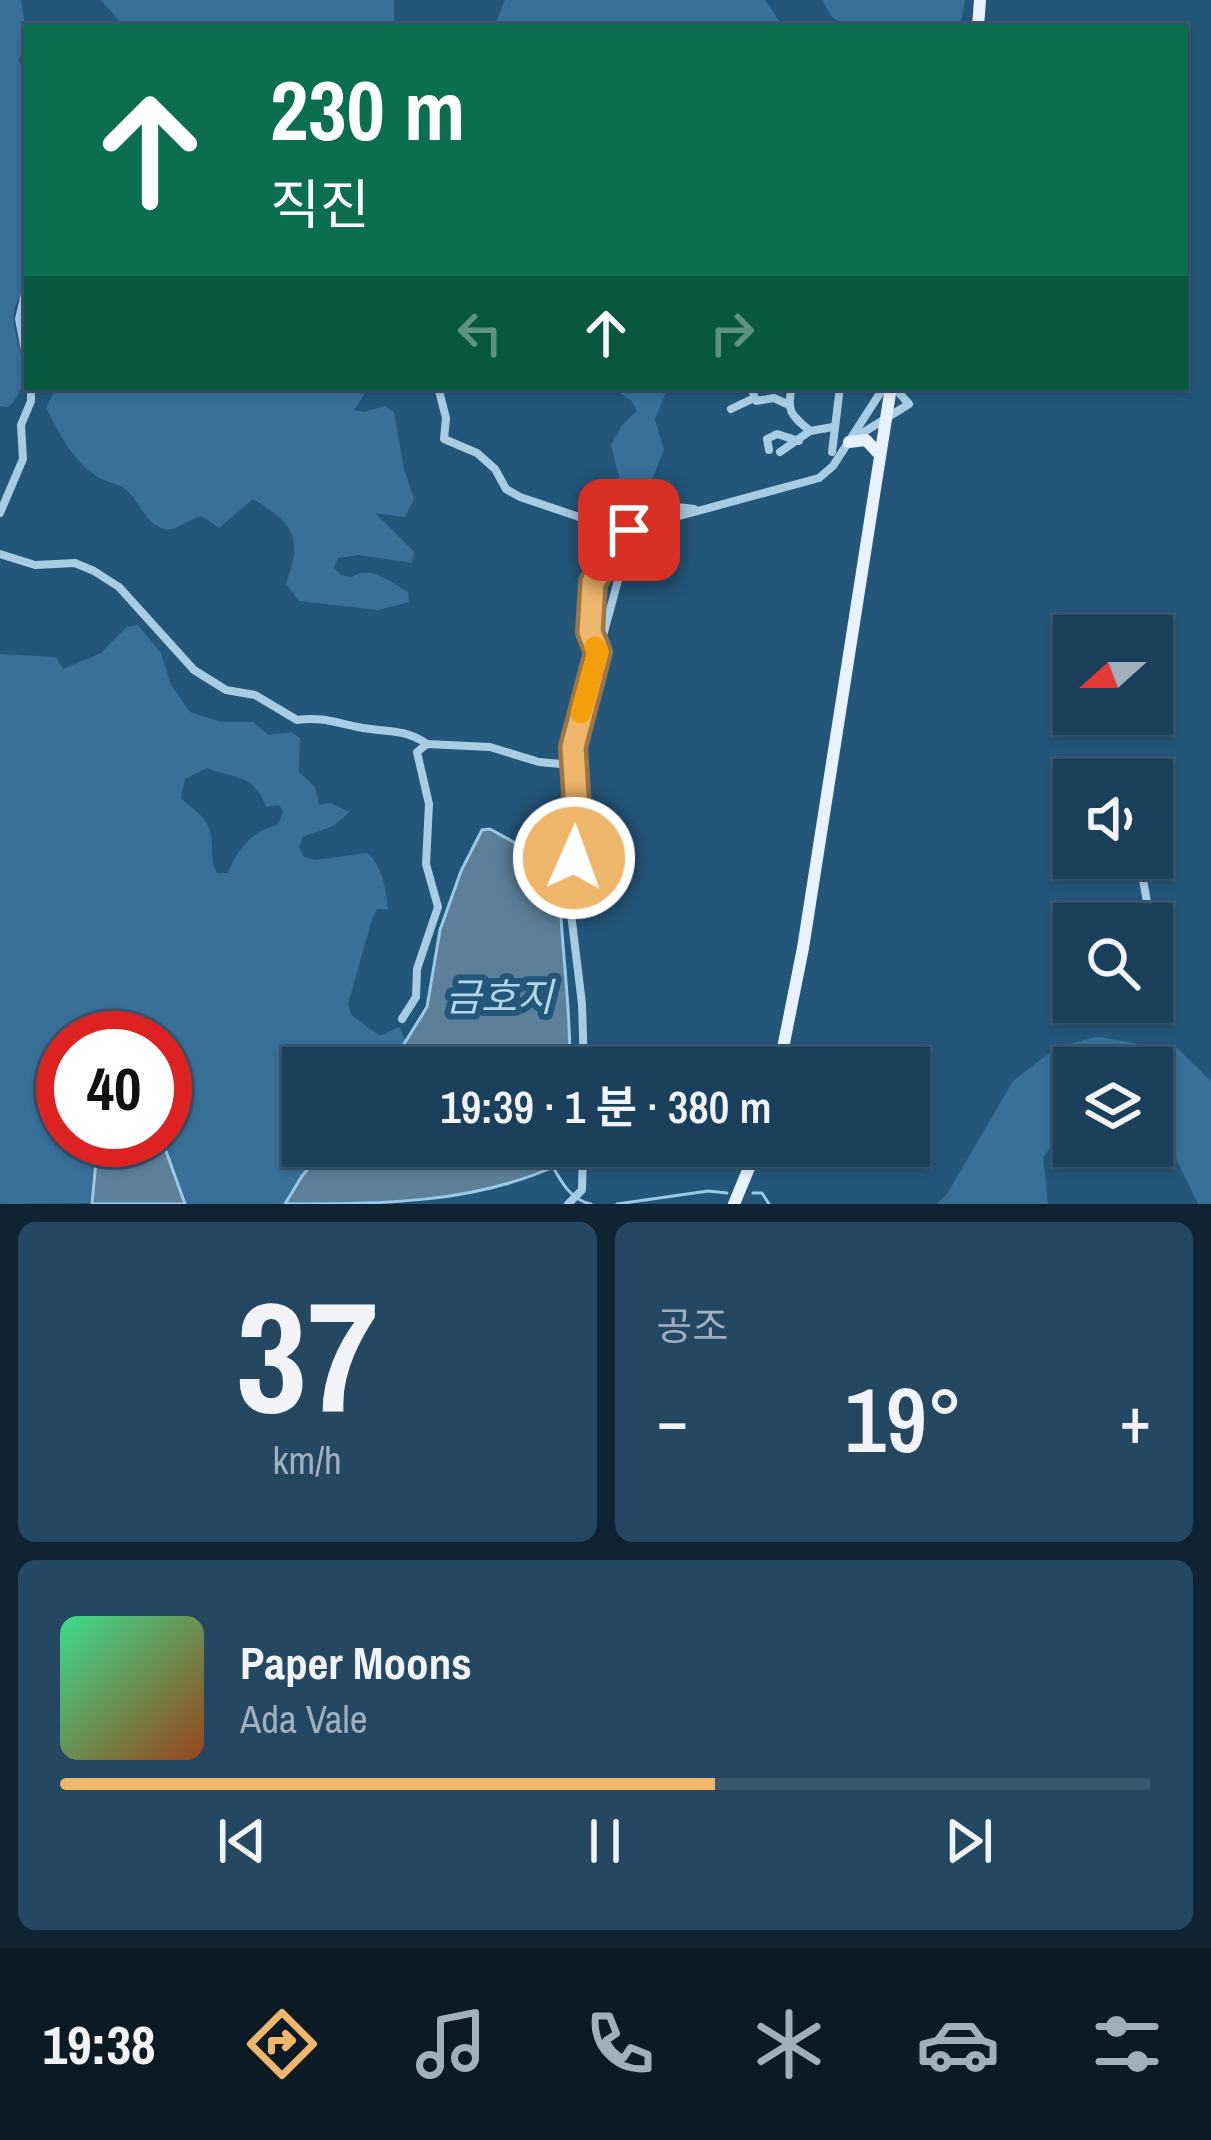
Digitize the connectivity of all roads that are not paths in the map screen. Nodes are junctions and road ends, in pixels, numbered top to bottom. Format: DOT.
graph roads {
  1 [pos="24,298"];
  2 [pos="24,345"];
  3 [pos="31,390"];
  4 [pos="439,390"];
  5 [pos="752,390"];
  6 [pos="791,390"];
  7 [pos="839,390"];
  8 [pos="888,390"];
  9 [pos="890,390"];
  10 [pos="893,390"];
  11 [pos="754,398"];
  12 [pos="787,404"];
  13 [pos="730,409"];
  14 [pos="886,417"];
  15 [pos="833,427"];
  16 [pos="810,431"];
  17 [pos="758,432"];
  18 [pos="800,441"];
  19 [pos="849,442"];
  20 [pos="772,447"];
  21 [pos="832,452"];
  22 [pos="880,455"];
  23 [pos="696,510"];
  24 [pos="0,513"];
  25 [pos="629,530"];
  26 [pos="0,554"];
  27 [pos="598,652"];
  28 [pos="427,744"];
  29 [pos="572,765"];
  30 [pos="402,1019"];
  31 [pos="583,1047"];
  32 [pos="783,1047"];
  33 [pos="583,1167"];
  34 [pos="750,1167"];
  35 [pos="738,1201"];
  36 [pos="568,1204"];
  1 -- 2 [label="street"];
  3 -- 24 [label="street"];
  4 -- 25 [label="street"];
  5 -- 11 [label="street"];
  6 -- 12 [label="street"];
  7 -- 15 [label="street"];
  8 -- 19 [label="street"];
  9 -- 14 [label="main road"];
  10 -- 14 [label="street"];
  11 -- 12 [label="street"];
  11 -- 13 [label="street"];
  12 -- 16 [label="street"];
  14 -- 19 [label="street"];
  14 -- 22 [label="main road"];
  15 -- 16 [label="street"];
  15 -- 21 [label="street"];
  16 -- 18 [label="street"];
  17 -- 20 [label="street"];
  18 -- 20 [label="street"];
  18 -- 20 [label="street"];
  19 -- 22 [label="main road"];
  19 -- 23 [label="street"];
  22 -- 32 [label="main road"];
  23 -- 25 [label="street"];
  23 -- 27 [label="street"];
  25 -- 27 [label="street"];
  26 -- 28 [label="street"];
  27 -- 29 [label="street"];
  28 -- 29 [label="street"];
  28 -- 30 [label="street"];
  29 -- 31 [label="street"];
  33 -- 36 [label="street"];
  34 -- 35 [label="main road"];
}
